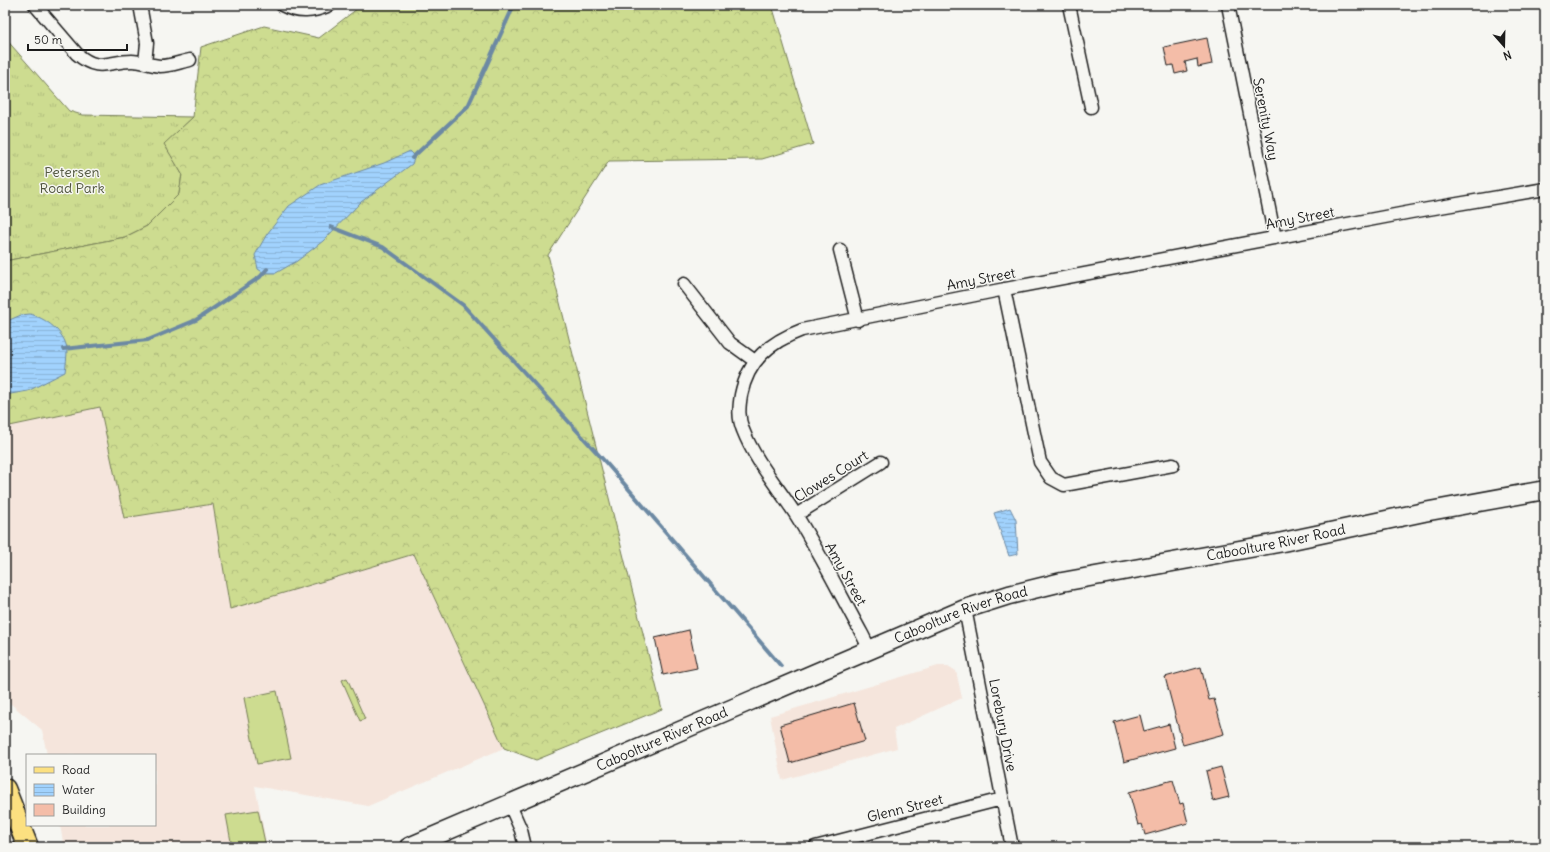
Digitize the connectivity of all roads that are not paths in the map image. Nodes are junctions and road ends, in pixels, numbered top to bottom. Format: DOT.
graph roads {
  1 [pos="35,5"];
  2 [pos="140,5"];
  3 [pos="282,5"];
  4 [pos="330,5"];
  5 [pos="1069,5"];
  6 [pos="1228,5"];
  7 [pos="190,60"];
  8 [pos="145,63"];
  9 [pos="1091,107"];
  10 [pos="1545,189"];
  11 [pos="1275,238"];
  12 [pos="840,250"];
  13 [pos="684,284"];
  14 [pos="1004,289"];
  15 [pos="858,320"];
  16 [pos="755,361"];
  17 [pos="881,462"];
  18 [pos="1173,465"];
  19 [pos="1545,490"];
  20 [pos="796,515"];
  21 [pos="965,609"];
  22 [pos="870,650"];
  23 [pos="5,789"];
  24 [pos="1002,799"];
  25 [pos="510,805"];
  26 [pos="28,847"];
  27 [pos="409,847"];
  28 [pos="525,847"];
  29 [pos="815,847"];
  30 [pos="1012,847"];
  1 -- 8 [label="street"];
  2 -- 8 [label="street"];
  3 -- 4 [label="street"];
  5 -- 9 [label="street"];
  6 -- 11 [label="street, Serenity Way"];
  7 -- 8 [label="street"];
  10 -- 11 [label="street, Amy Street"];
  11 -- 14 [label="street, Amy Street"];
  12 -- 15 [label="street"];
  13 -- 16 [label="street"];
  14 -- 15 [label="street, Amy Street"];
  14 -- 18 [label="street"];
  15 -- 16 [label="street, Amy Street"];
  16 -- 20 [label="street, Amy Street"];
  17 -- 20 [label="street, Clowes Court"];
  19 -- 21 [label="main road, Caboolture River Road"];
  20 -- 22 [label="street, Amy Street"];
  21 -- 22 [label="main road, Caboolture River Road"];
  21 -- 24 [label="street, Lorebury Drive"];
  22 -- 25 [label="main road, Caboolture River Road"];
  23 -- 26 [label="main road"];
  24 -- 29 [label="street, Glenn Street"];
  24 -- 30 [label="street, Lorebury Drive"];
  25 -- 27 [label="main road, Caboolture River Road"];
  25 -- 28 [label="street"];
}
